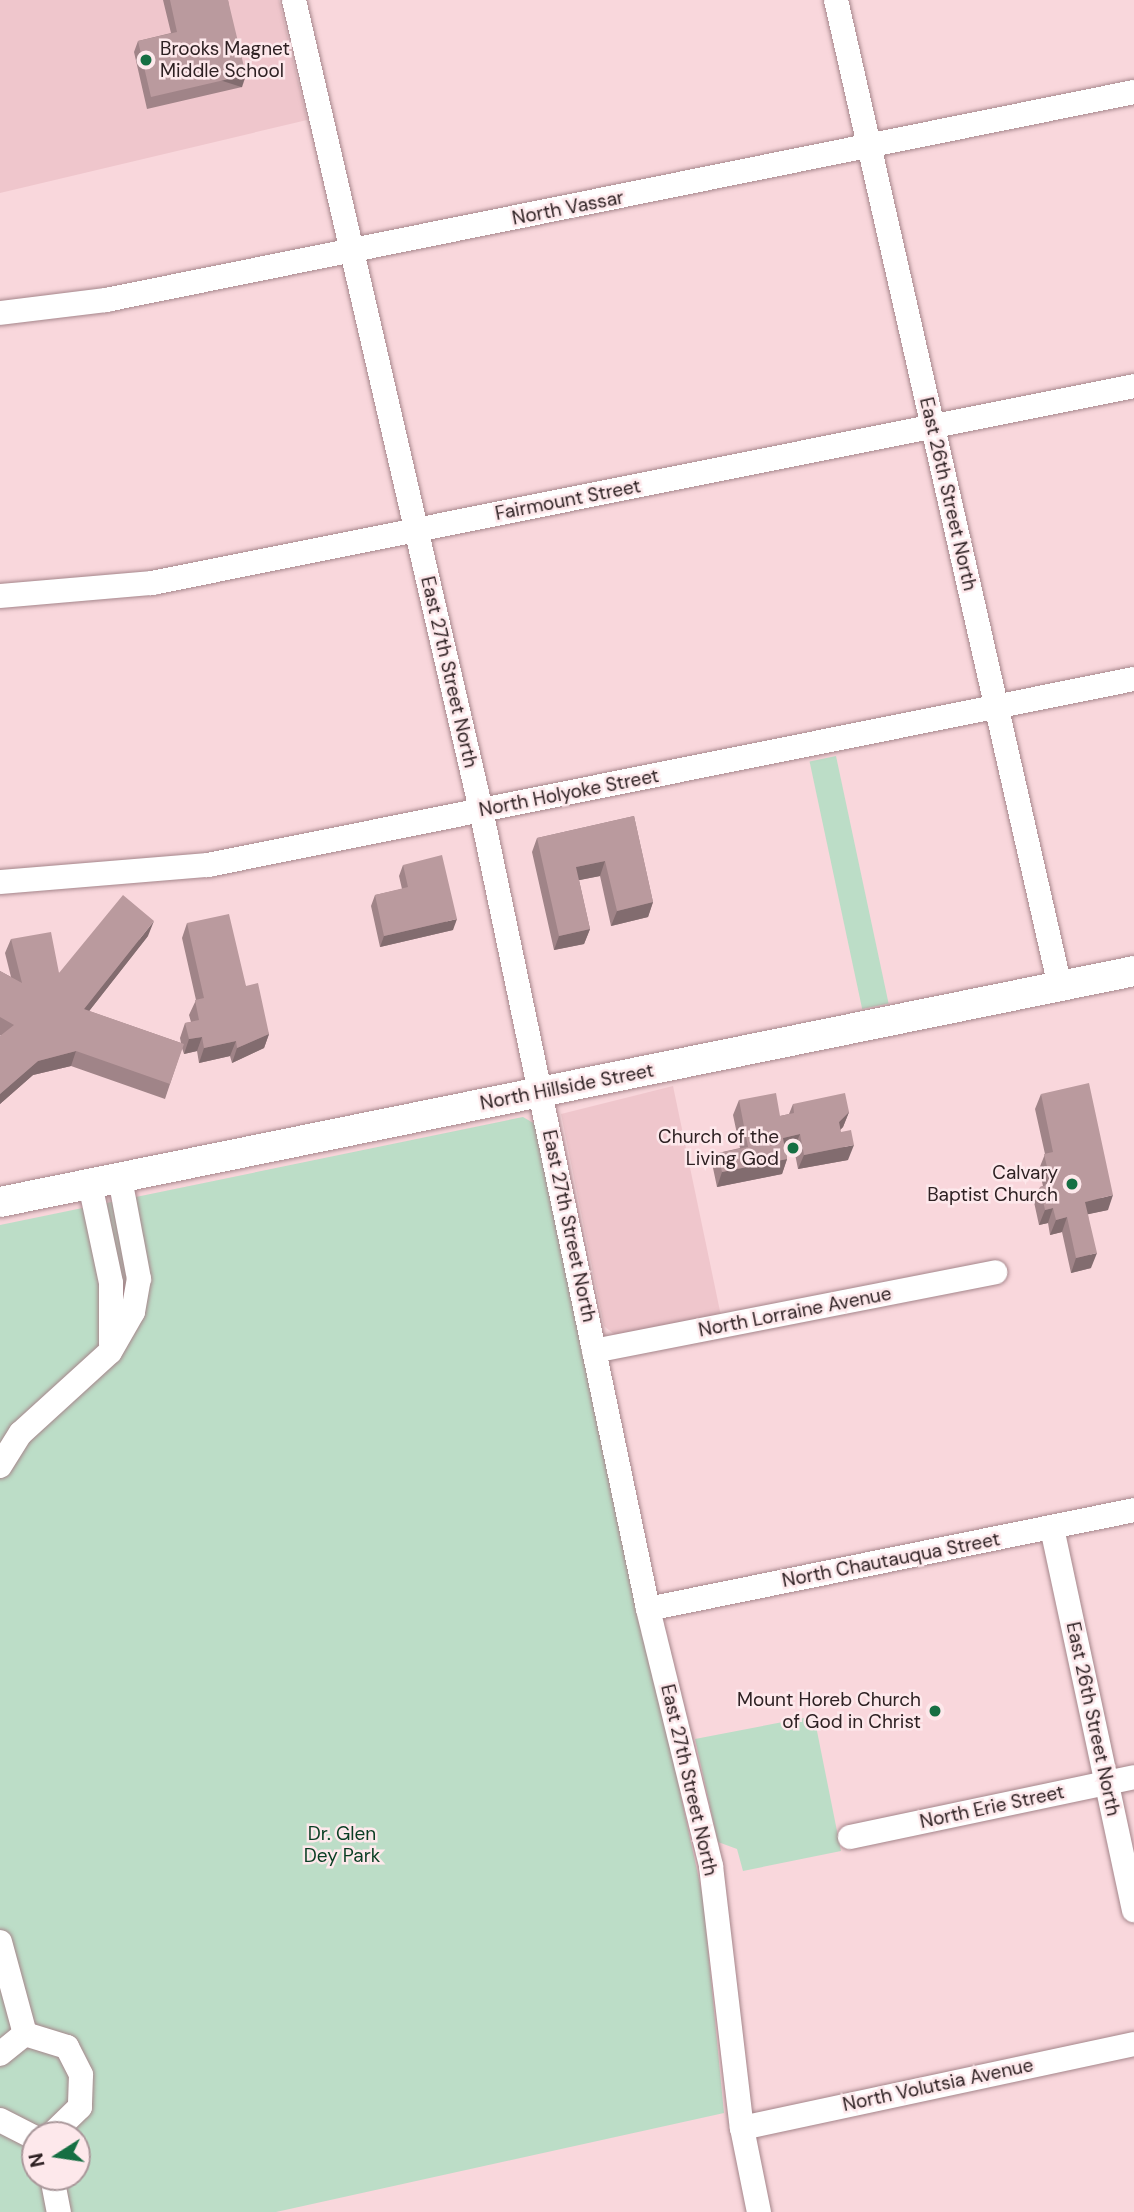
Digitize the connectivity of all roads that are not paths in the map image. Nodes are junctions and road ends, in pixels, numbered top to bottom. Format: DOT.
graph roads {
  1 [pos="294,0"];
  2 [pos="836,0"];
  3 [pos="1134,92"];
  4 [pos="869,146"];
  5 [pos="355,250"];
  6 [pos="0,313"];
  7 [pos="1134,386"];
  8 [pos="932,427"];
  9 [pos="415,531"];
  10 [pos="0,596"];
  11 [pos="1134,679"];
  12 [pos="997,706"];
  13 [pos="481,810"];
  14 [pos="0,882"];
  15 [pos="1134,971"];
  16 [pos="1060,987"];
  17 [pos="541,1092"];
  18 [pos="120,1178"];
  19 [pos="90,1184"];
  20 [pos="0,1202"];
  21 [pos="995,1272"];
  22 [pos="594,1351"];
  23 [pos="110,1352"];
  24 [pos="0,1466"];
  25 [pos="1134,1510"];
  26 [pos="1052,1528"];
  27 [pos="648,1609"];
  28 [pos="1134,1777"];
  29 [pos="1107,1783"];
  30 [pos="850,1838"];
  31 [pos="1134,1910"];
  32 [pos="0,1942"];
  33 [pos="25,2034"];
  34 [pos="1134,2045"];
  35 [pos="0,2054"];
  36 [pos="0,2120"];
  37 [pos="66,2121"];
  38 [pos="742,2127"];
  39 [pos="21,2131"];
  40 [pos="55,2191"];
  41 [pos="59,2212"];
  42 [pos="759,2212"];
  1 -- 5 [label="street, East 27th Street North"];
  2 -- 4 [label="street, East 26th Street North"];
  3 -- 4 [label="street, North Vassar"];
  4 -- 5 [label="street, North Vassar"];
  4 -- 8 [label="street, East 26th Street North"];
  5 -- 6 [label="street, North Vassar"];
  5 -- 9 [label="street, East 27th Street North"];
  7 -- 8 [label="street, Fairmount Street"];
  8 -- 9 [label="street, Fairmount Street"];
  8 -- 12 [label="street, East 26th Street North"];
  9 -- 10 [label="street, Fairmount Street"];
  9 -- 13 [label="street, East 27th Street North"];
  11 -- 12 [label="street, North Holyoke Street"];
  12 -- 13 [label="street, North Holyoke Street"];
  12 -- 16 [label="street, East 26th Street North"];
  13 -- 14 [label="street, North Holyoke Street"];
  13 -- 17 [label="street, East 27th Street North"];
  15 -- 16 [label="main road, North Hillside Street"];
  16 -- 17 [label="main road, North Hillside Street"];
  17 -- 18 [label="main road, North Hillside Street"];
  17 -- 22 [label="street, East 27th Street North"];
  18 -- 19 [label="main road, North Hillside Street"];
  18 -- 23 [label="street"];
  19 -- 20 [label="main road, North Hillside Street"];
  19 -- 23 [label="street"];
  21 -- 22 [label="street, North Lorraine Avenue"];
  22 -- 27 [label="street, East 27th Street North"];
  23 -- 24 [label="street"];
  25 -- 26 [label="street, North Chautauqua Street"];
  26 -- 27 [label="street, North Chautauqua Street"];
  26 -- 29 [label="street, East 26th Street North"];
  27 -- 38 [label="street, East 27th Street North"];
  28 -- 29 [label="street, North Erie Street"];
  29 -- 30 [label="street, North Erie Street"];
  29 -- 31 [label="street, East 26th Street North"];
  32 -- 33 [label="street"];
  33 -- 35 [label="street"];
  33 -- 37 [label="street"];
  34 -- 38 [label="street, North Volutsia Avenue"];
  36 -- 39 [label="street"];
  38 -- 42 [label="street, East 27th Street North"];
  40 -- 41 [label="street"];
}
